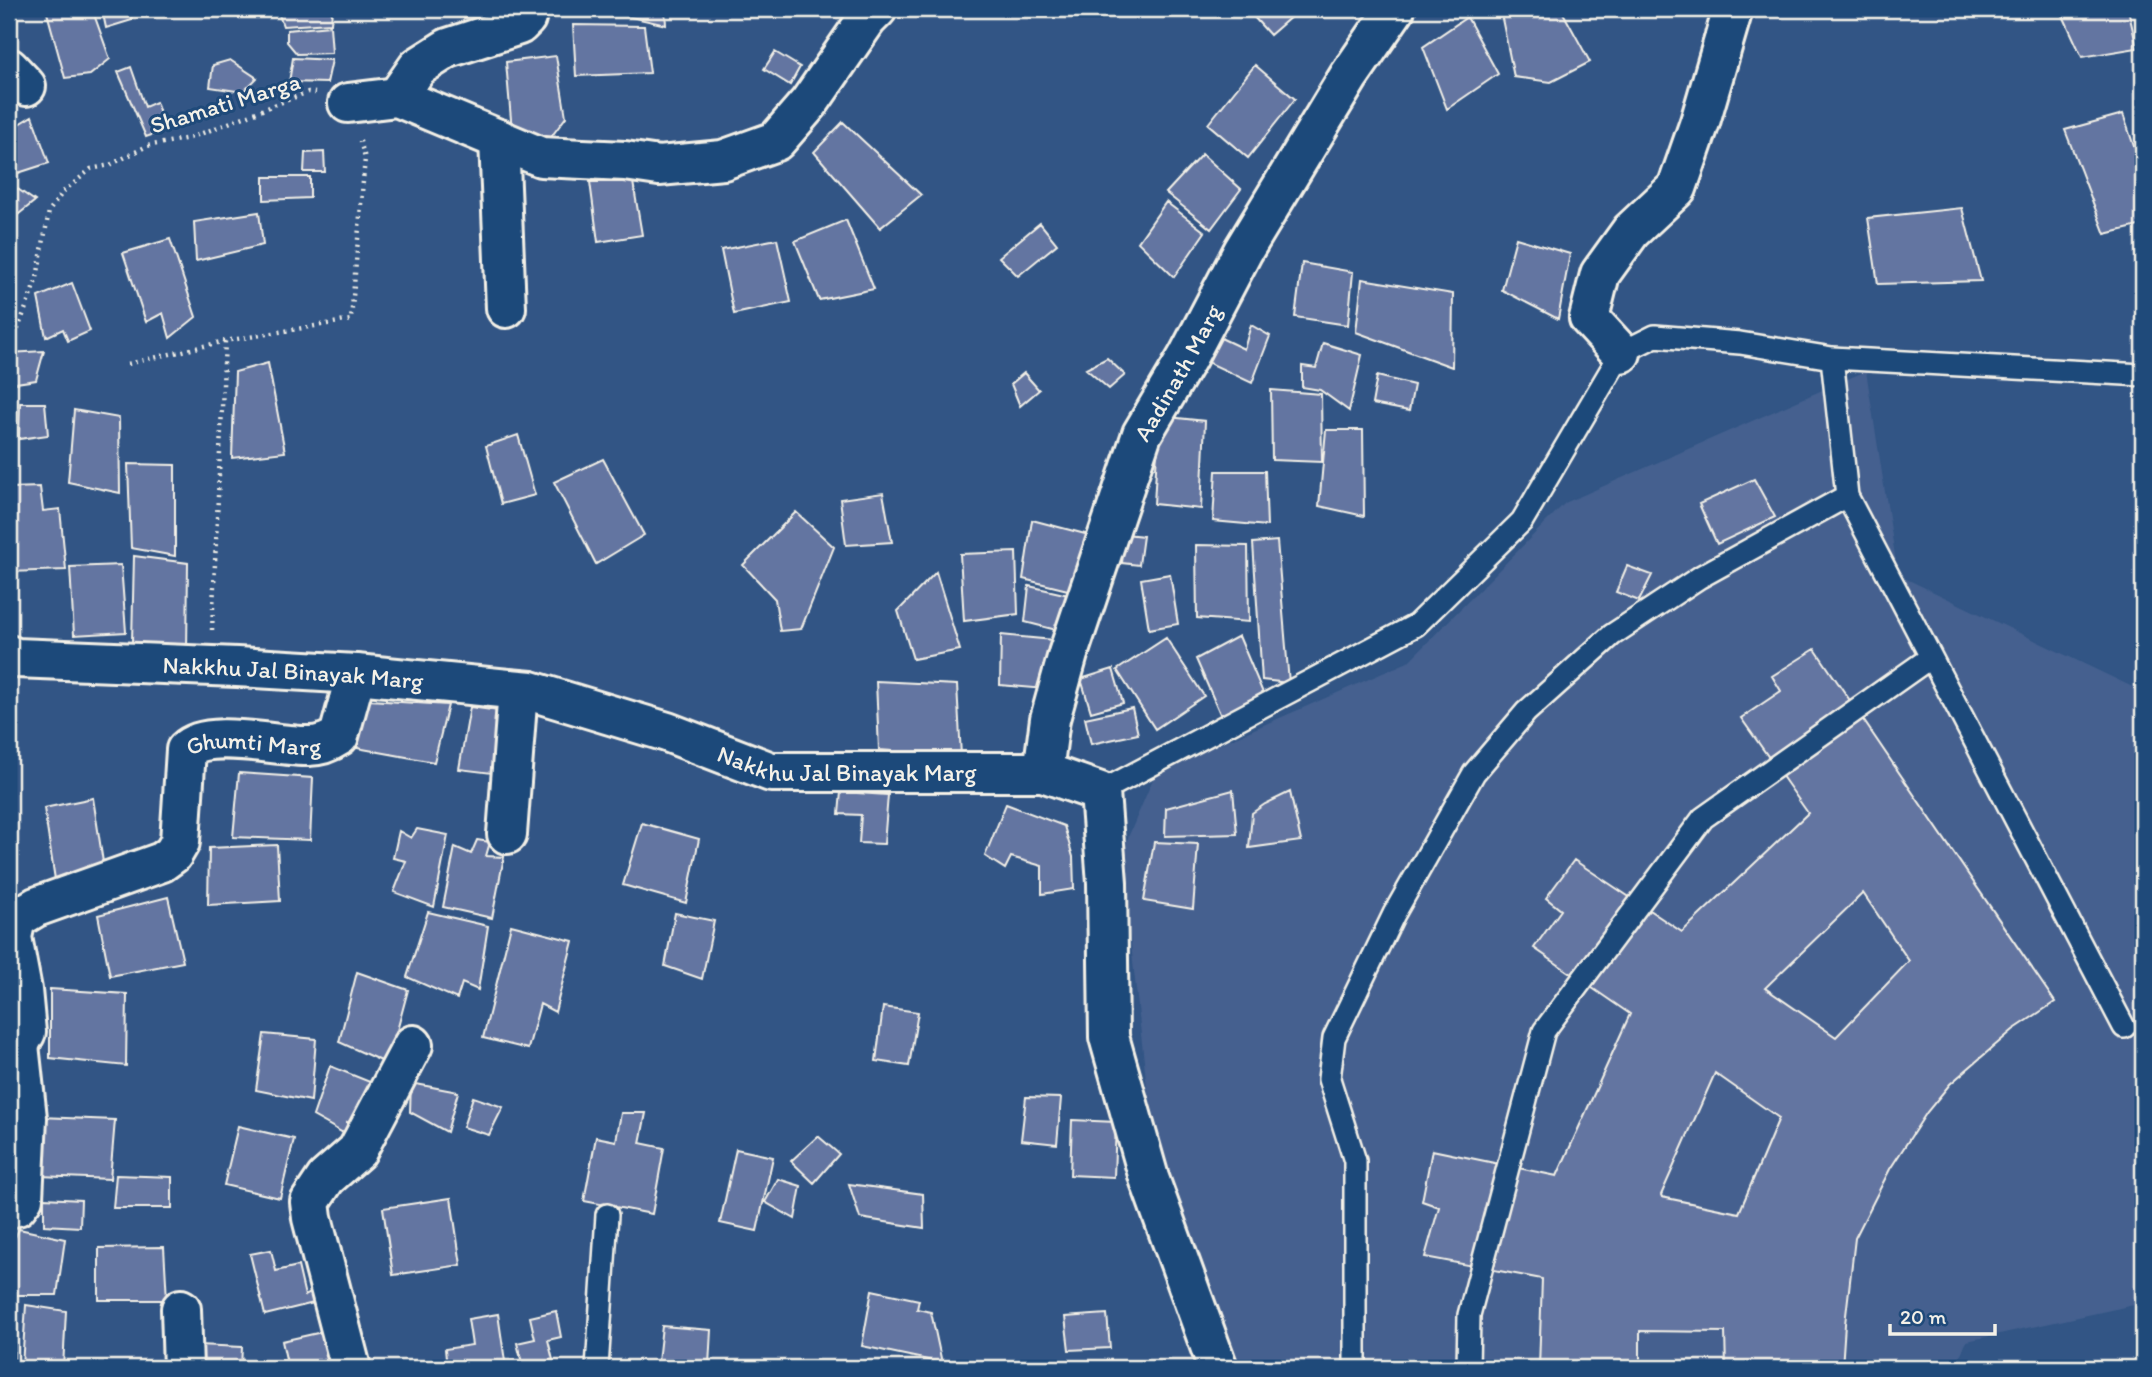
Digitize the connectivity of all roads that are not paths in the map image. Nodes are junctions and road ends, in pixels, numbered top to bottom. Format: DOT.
graph roads {
  1 [pos="528,9"];
  2 [pos="877,9"];
  3 [pos="1395,9"];
  4 [pos="1733,9"];
  5 [pos="397,97"];
  6 [pos="348,103"];
  7 [pos="499,139"];
  8 [pos="506,308"];
  9 [pos="1621,353"];
  10 [pos="1832,358"];
  11 [pos="2143,374"];
  12 [pos="1847,496"];
  13 [pos="9,655"];
  14 [pos="1931,657"];
  15 [pos="356,674"];
  16 [pos="518,690"];
  17 [pos="1043,772"];
  18 [pos="1100,792"];
  19 [pos="507,834"];
  20 [pos="2124,1027"];
  21 [pos="413,1045"];
  22 [pos="14,1046"];
  23 [pos="9,1208"];
  24 [pos="607,1215"];
  25 [pos="181,1309"];
  26 [pos="183,1368"];
  27 [pos="351,1368"];
  28 [pos="597,1368"];
  29 [pos="1218,1368"];
  30 [pos="1355,1368"];
  31 [pos="1468,1368"];
  1 -- 5 [label="street"];
  2 -- 7 [label="street"];
  3 -- 17 [label="street, Aadinath Marg"];
  4 -- 9 [label="street"];
  5 -- 6 [label="street"];
  5 -- 7 [label="street"];
  7 -- 8 [label="street"];
  9 -- 10 [label="lane"];
  9 -- 18 [label="lane"];
  10 -- 11 [label="lane"];
  10 -- 12 [label="lane"];
  12 -- 14 [label="lane"];
  12 -- 30 [label="lane"];
  13 -- 15 [label="street, Nakkhu Jal Binayak Marg"];
  14 -- 20 [label="lane"];
  14 -- 31 [label="lane"];
  15 -- 16 [label="street, Nakkhu Jal Binayak Marg"];
  15 -- 22 [label="street, Ghumti Marg"];
  16 -- 17 [label="street, Nakkhu Jal Binayak Marg"];
  16 -- 19 [label="street"];
  17 -- 18 [label="street, Nakkhu Jal Binayak Marg"];
  18 -- 29 [label="street"];
  21 -- 27 [label="street"];
  22 -- 23 [label="street"];
  24 -- 28 [label="lane"];
  25 -- 26 [label="street"];
}
